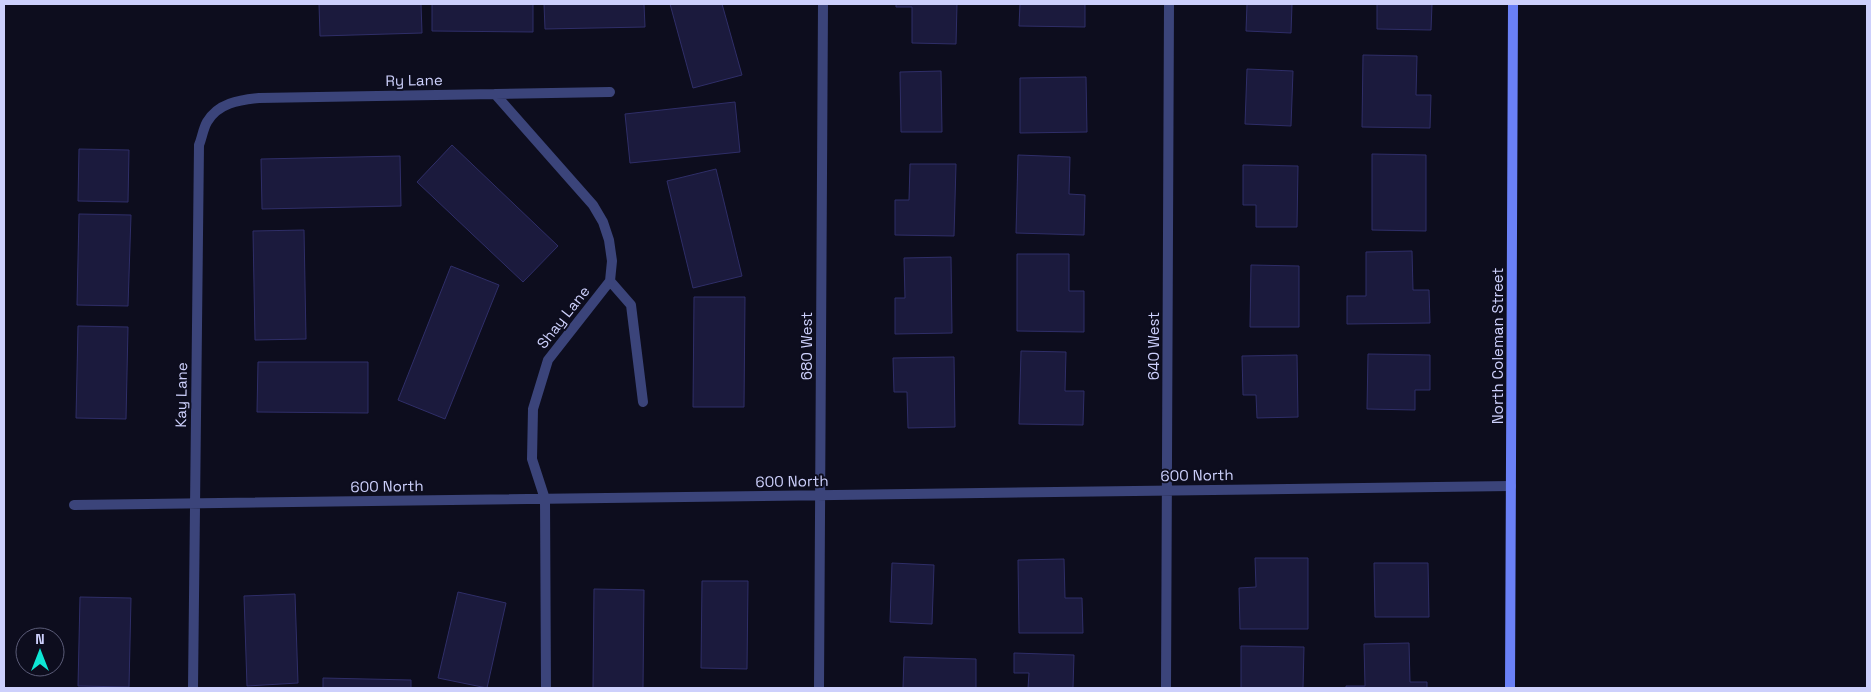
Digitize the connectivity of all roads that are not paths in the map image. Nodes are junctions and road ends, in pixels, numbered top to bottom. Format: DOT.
graph roads {
  1 [pos="823,4"];
  2 [pos="1169,4"];
  3 [pos="1513,4"];
  4 [pos="610,92"];
  5 [pos="496,94"];
  6 [pos="219,108"];
  7 [pos="610,281"];
  8 [pos="642,402"];
  9 [pos="1511,486"];
  10 [pos="1167,491"];
  11 [pos="820,495"];
  12 [pos="545,499"];
  13 [pos="195,504"];
  14 [pos="74,506"];
  15 [pos="193,688"];
  16 [pos="546,688"];
  17 [pos="819,688"];
  18 [pos="1166,688"];
  19 [pos="1510,688"];
  1 -- 11 [label="street, 680 West"];
  2 -- 10 [label="street, 640 West"];
  3 -- 9 [label="street, North Coleman Street"];
  4 -- 5 [label="street, Ry Lane"];
  5 -- 6 [label="street, Ry Lane"];
  5 -- 7 [label="street, Shay Lane"];
  6 -- 13 [label="street, Kay Lane"];
  7 -- 8 [label="street"];
  7 -- 12 [label="street, Shay Lane"];
  9 -- 10 [label="street, 600 North"];
  9 -- 19 [label="street, North Coleman Street"];
  10 -- 11 [label="street, 600 North"];
  10 -- 18 [label="street, 640 West"];
  11 -- 12 [label="street, 600 North"];
  11 -- 17 [label="street, 680 West"];
  12 -- 13 [label="street, 600 North"];
  12 -- 16 [label="street, Shay Lane"];
  13 -- 14 [label="street, 600 North"];
  13 -- 15 [label="street, Kay Lane"];
}
